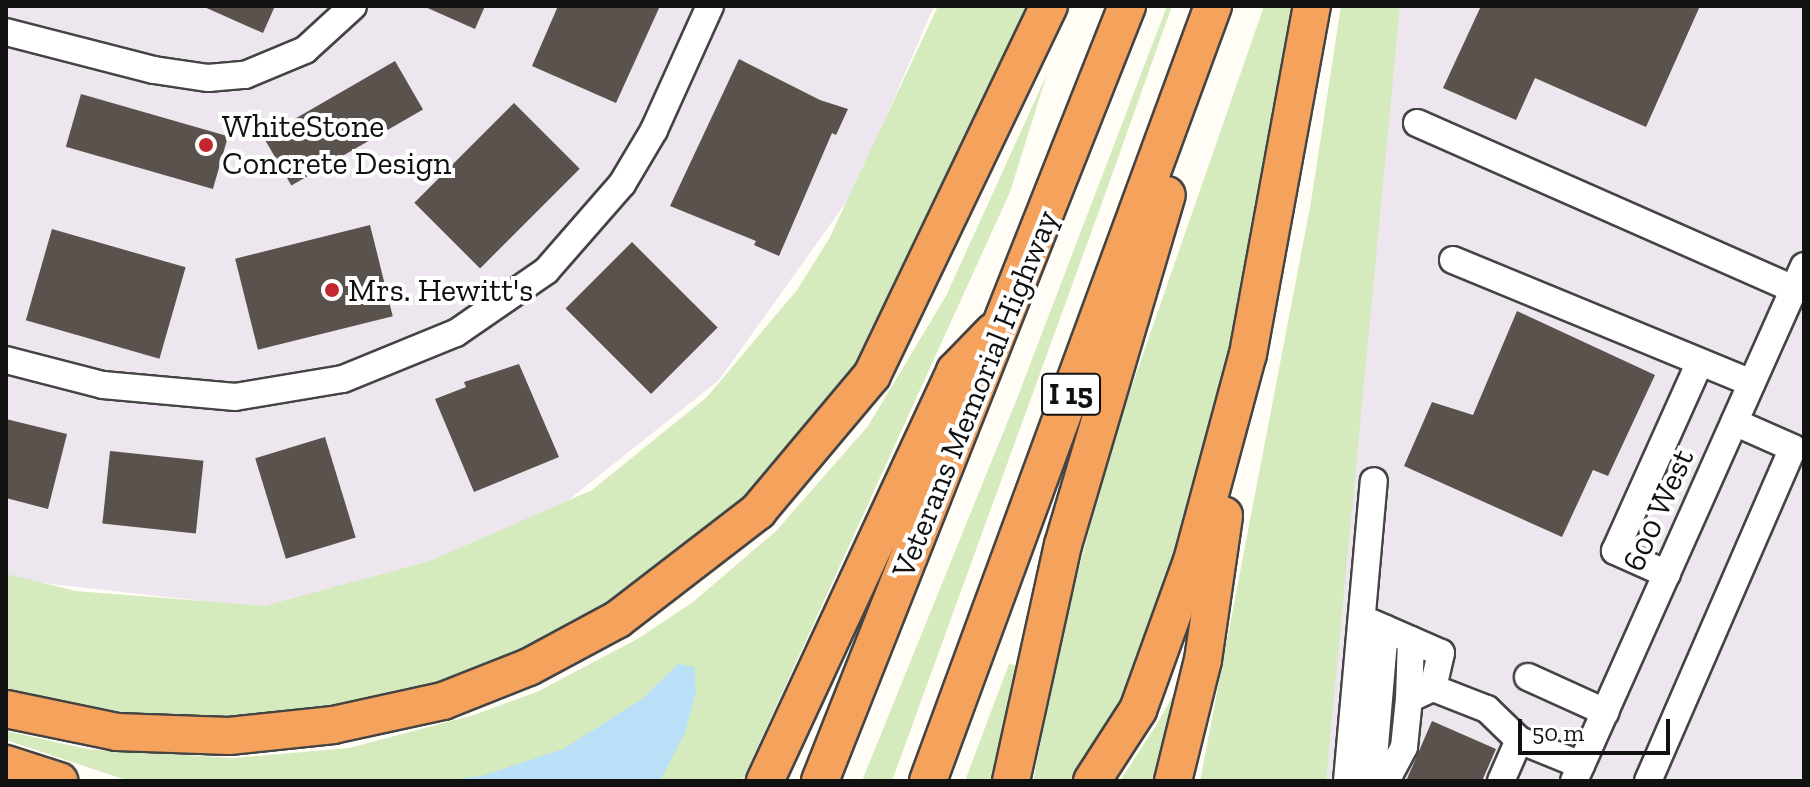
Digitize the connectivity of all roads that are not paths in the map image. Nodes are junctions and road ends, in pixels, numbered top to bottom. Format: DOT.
graph roads {
  1 [pos="353,6"];
  2 [pos="710,6"];
  3 [pos="1049,6"];
  4 [pos="1127,6"];
  5 [pos="1213,6"];
  6 [pos="1220,6"];
  7 [pos="1312,6"];
  8 [pos="6,32"];
  9 [pos="1417,123"];
  10 [pos="1453,260"];
  11 [pos="1797,293"];
  12 [pos="1007,319"];
  13 [pos="1248,354"];
  14 [pos="6,360"];
  15 [pos="1700,362"];
  16 [pos="1752,383"];
  17 [pos="1734,422"];
  18 [pos="1374,481"];
  19 [pos="1667,574"];
  20 [pos="1375,624"];
  21 [pos="1528,677"];
  22 [pos="1421,694"];
  23 [pos="6,709"];
  24 [pos="1605,712"];
  25 [pos="1519,740"];
  26 [pos="6,764"];
  27 [pos="1578,773"];
  28 [pos="59,781"];
  29 [pos="765,781"];
  30 [pos="820,781"];
  31 [pos="928,781"];
  32 [pos="1011,781"];
  33 [pos="1092,781"];
  34 [pos="1173,781"];
  35 [pos="1347,781"];
  36 [pos="1372,781"];
  37 [pos="1386,781"];
  38 [pos="1501,781"];
  39 [pos="1648,781"];
  1 -- 8 [label="street"];
  2 -- 14 [label="street"];
  3 -- 23 [label="highway"];
  4 -- 12 [label="highway, Veterans Memorial Highway"];
  5 -- 31 [label="highway, I 15"];
  6 -- 32 [label="highway"];
  7 -- 13 [label="highway"];
  9 -- 11 [label="street"];
  10 -- 15 [label="street"];
  11 -- 16 [label="street, 600 West"];
  12 -- 29 [label="highway"];
  12 -- 30 [label="highway, Veterans Memorial Highway"];
  13 -- 33 [label="highway"];
  13 -- 34 [label="highway"];
  15 -- 16 [label="street"];
  15 -- 19 [label="street"];
  16 -- 17 [label="street, 600 West"];
  17 -- 19 [label="street, 600 West"];
  17 -- 39 [label="street"];
  18 -- 20 [label="street"];
  19 -- 24 [label="street, 600 West"];
  20 -- 22 [label="street"];
  20 -- 35 [label="street"];
  20 -- 36 [label="street"];
  21 -- 24 [label="street"];
  22 -- 25 [label="street"];
  22 -- 37 [label="street"];
  24 -- 27 [label="street, 600 West"];
  25 -- 27 [label="street"];
  25 -- 38 [label="street"];
  26 -- 28 [label="highway"];
}
